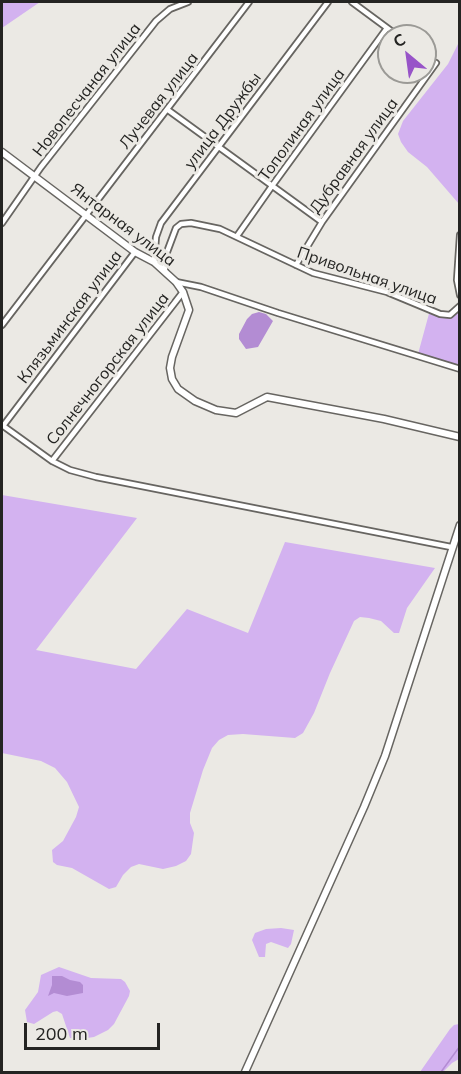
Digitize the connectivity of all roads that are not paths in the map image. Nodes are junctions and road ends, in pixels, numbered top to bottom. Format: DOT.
graph roads {
  1 [pos="188,2"];
  2 [pos="249,2"];
  3 [pos="328,2"];
  4 [pos="352,2"];
  5 [pos="382,24"];
  6 [pos="377,42"];
  7 [pos="421,84"];
  8 [pos="168,110"];
  9 [pos="218,147"];
  10 [pos="2,152"];
  11 [pos="36,177"];
  12 [pos="272,186"];
  13 [pos="86,214"];
  14 [pos="322,222"];
  15 [pos="2,223"];
  16 [pos="459,235"];
  17 [pos="237,236"];
  18 [pos="135,252"];
  19 [pos="154,262"];
  20 [pos="296,265"];
  21 [pos="165,272"];
  22 [pos="176,282"];
  23 [pos="183,292"];
  24 [pos="459,295"];
  25 [pos="459,306"];
  26 [pos="2,325"];
  27 [pos="459,369"];
  28 [pos="2,425"];
  29 [pos="459,437"];
  30 [pos="52,461"];
  31 [pos="459,525"];
  32 [pos="451,547"];
  33 [pos="245,1072"];
  1 -- 11 [label="street, Новопесчаная улица"];
  2 -- 8 [label="street, Лучевая улица"];
  3 -- 9 [label="street, улица Дружбы"];
  4 -- 5 [label="street"];
  6 -- 12 [label="street, Тополиная улица"];
  7 -- 14 [label="street, Дубравная улица"];
  8 -- 9 [label="street"];
  8 -- 13 [label="street, Лучевая улица"];
  9 -- 12 [label="street"];
  9 -- 19 [label="street, улица Дружбы"];
  10 -- 11 [label="street, Янтарная улица"];
  11 -- 13 [label="street, Янтарная улица"];
  11 -- 15 [label="street, Новопесчаная улица"];
  12 -- 14 [label="street"];
  12 -- 17 [label="street, Тополиная улица"];
  13 -- 18 [label="street, Янтарная улица"];
  13 -- 26 [label="street, Лучевая улица"];
  14 -- 20 [label="street, Дубравная улица"];
  16 -- 24 [label="street, Привольная улица"];
  17 -- 20 [label="street, Привольная улица"];
  17 -- 21 [label="street, Привольная улица"];
  18 -- 19 [label="street, Янтарная улица"];
  18 -- 28 [label="street, Клязьминская улица"];
  19 -- 21 [label="street, Янтарная улица"];
  20 -- 25 [label="street, Привольная улица"];
  21 -- 22 [label="street, Янтарная улица"];
  22 -- 23 [label="street, Янтарная улица"];
  22 -- 27 [label="street"];
  23 -- 29 [label="street"];
  23 -- 30 [label="street, Солнечногорская улица"];
  28 -- 30 [label="street"];
  30 -- 32 [label="street"];
  31 -- 32 [label="street"];
  32 -- 33 [label="street"];
}
